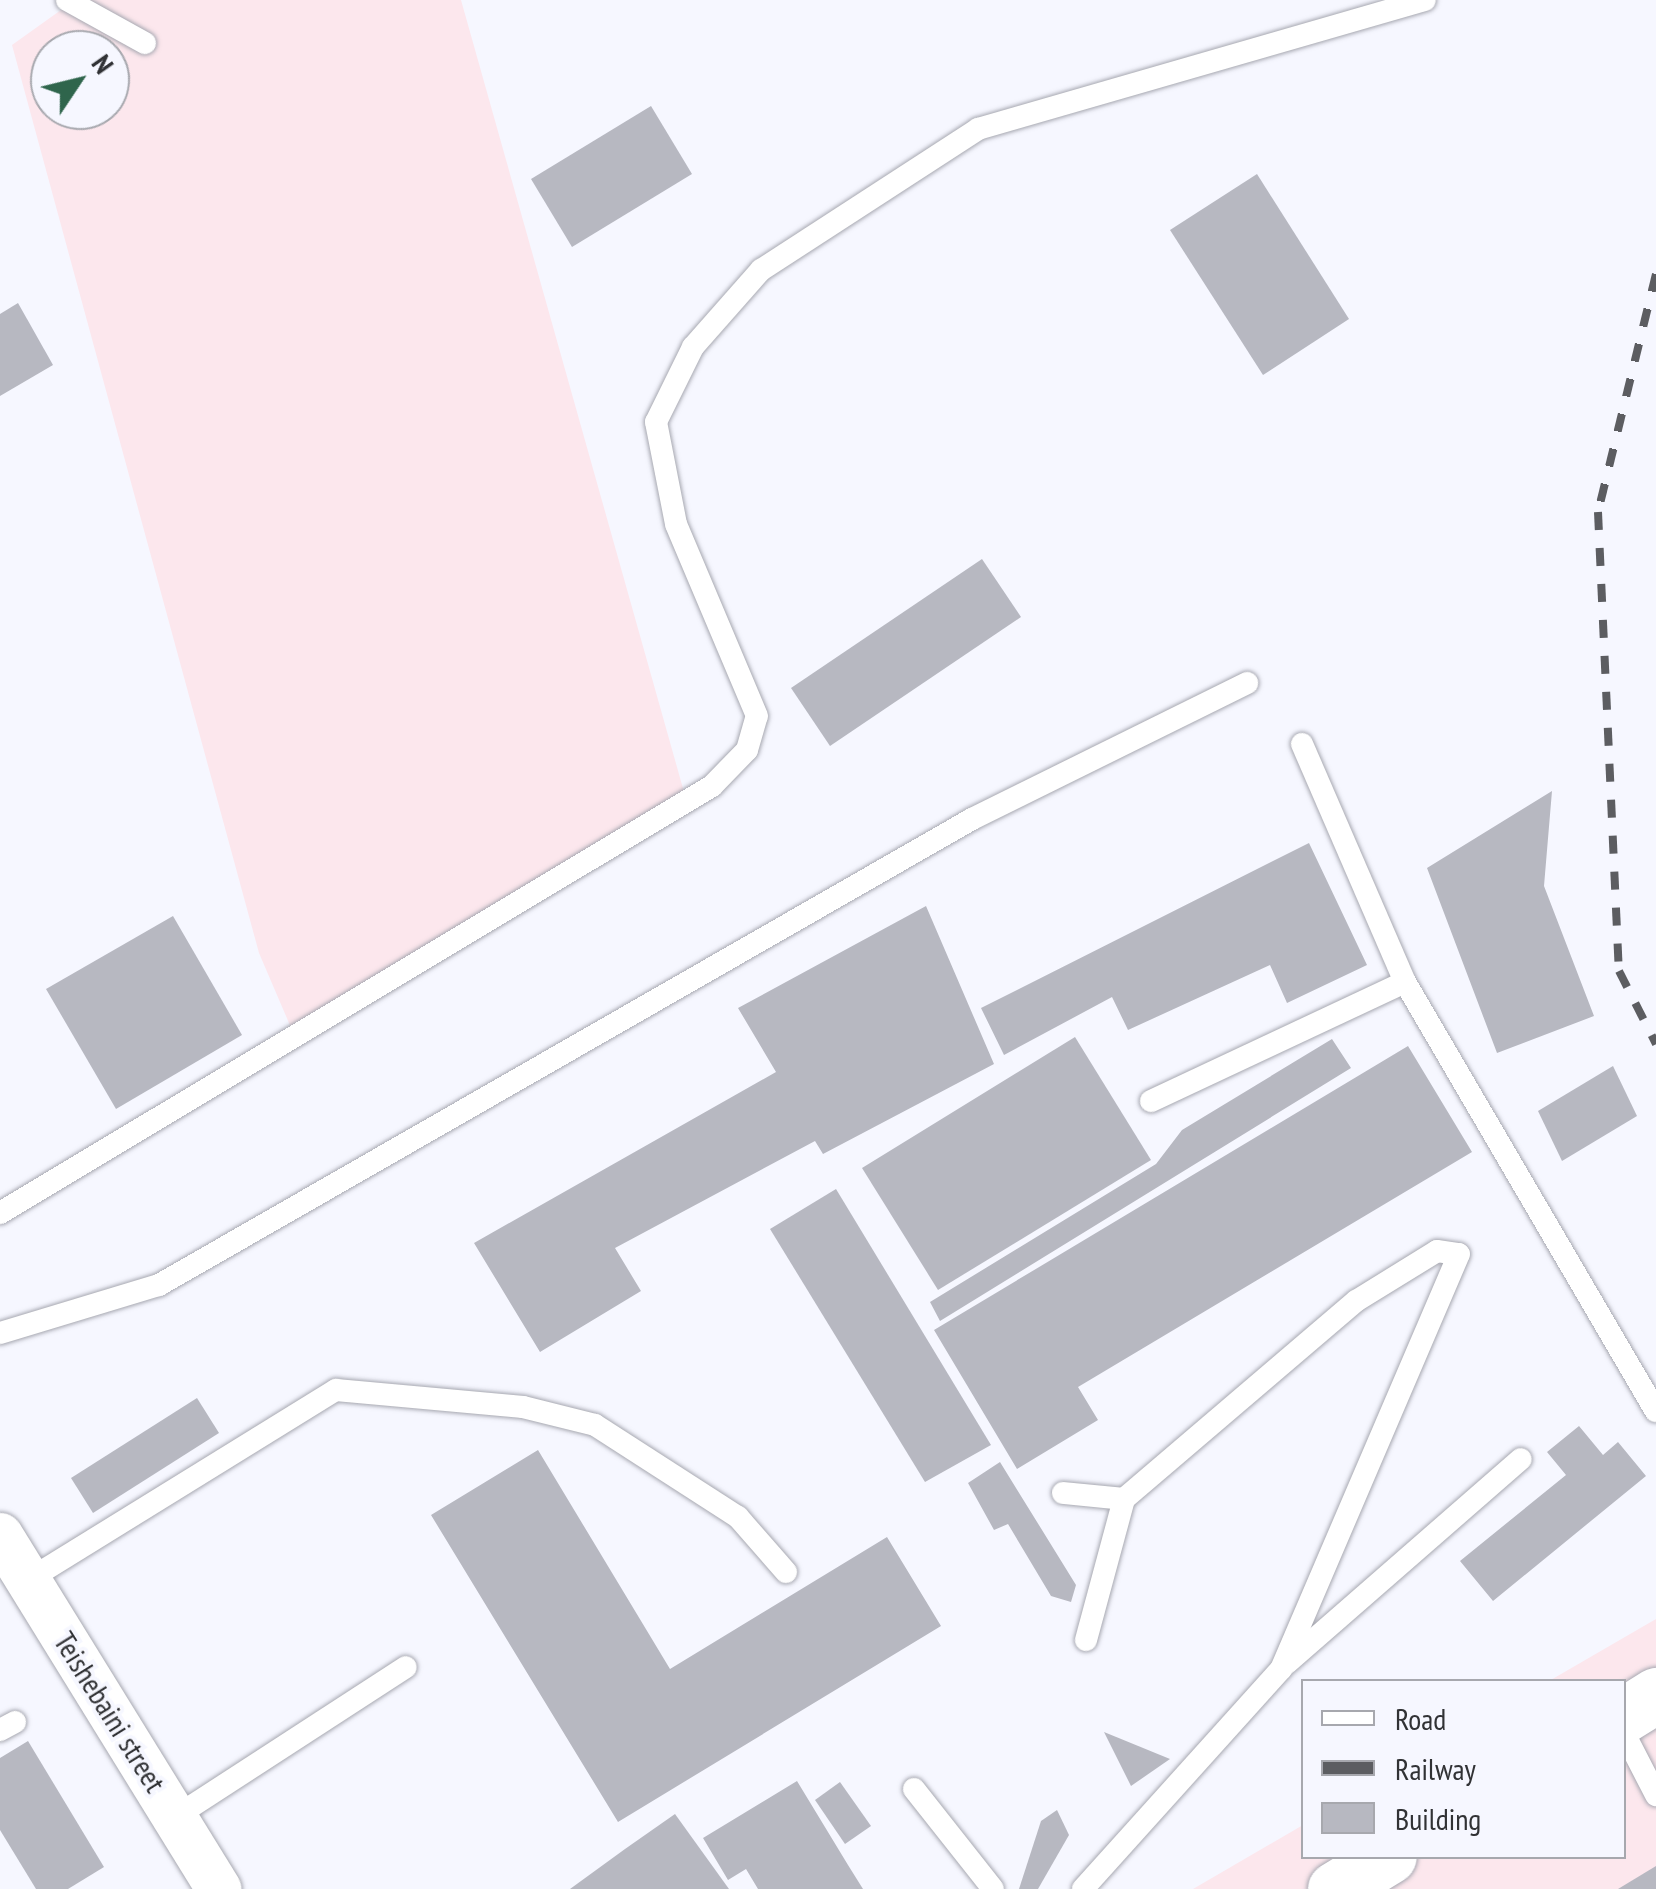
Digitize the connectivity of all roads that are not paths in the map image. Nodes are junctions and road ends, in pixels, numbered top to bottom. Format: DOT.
graph roads {
  1 [pos="66,0"];
  2 [pos="1426,0"];
  3 [pos="145,44"];
  4 [pos="1247,683"];
  5 [pos="1302,744"];
  6 [pos="1406,982"];
  7 [pos="1151,1101"];
  8 [pos="0,1212"];
  9 [pos="0,1333"];
  10 [pos="1656,1411"];
  11 [pos="1521,1458"];
  12 [pos="1064,1493"];
  13 [pos="1124,1499"];
  14 [pos="0,1535"];
  15 [pos="786,1572"];
  16 [pos="28,1580"];
  17 [pos="1086,1640"];
  18 [pos="406,1668"];
  19 [pos="1281,1669"];
  20 [pos="1656,1695"];
  21 [pos="1626,1714"];
  22 [pos="1626,1737"];
  23 [pos="914,1789"];
  24 [pos="1656,1795"];
  25 [pos="175,1817"];
  26 [pos="1384,1859"];
  27 [pos="219,1889"];
  28 [pos="993,1889"];
  29 [pos="1083,1889"];
  30 [pos="1336,1889"];
  1 -- 3 [label="lane"];
  2 -- 8 [label="lane"];
  4 -- 9 [label="lane"];
  5 -- 6 [label="lane"];
  6 -- 7 [label="lane"];
  6 -- 10 [label="lane"];
  11 -- 19 [label="lane"];
  12 -- 13 [label="lane"];
  13 -- 17 [label="lane"];
  13 -- 19 [label="lane"];
  14 -- 16 [label="street, Teishebaini street"];
  15 -- 16 [label="lane"];
  16 -- 25 [label="street, Teishebaini street"];
  18 -- 25 [label="lane"];
  19 -- 29 [label="lane"];
  20 -- 21 [label="street"];
  22 -- 24 [label="lane"];
  23 -- 28 [label="lane"];
  25 -- 27 [label="street, Teishebaini street"];
  26 -- 30 [label="street"];
}
